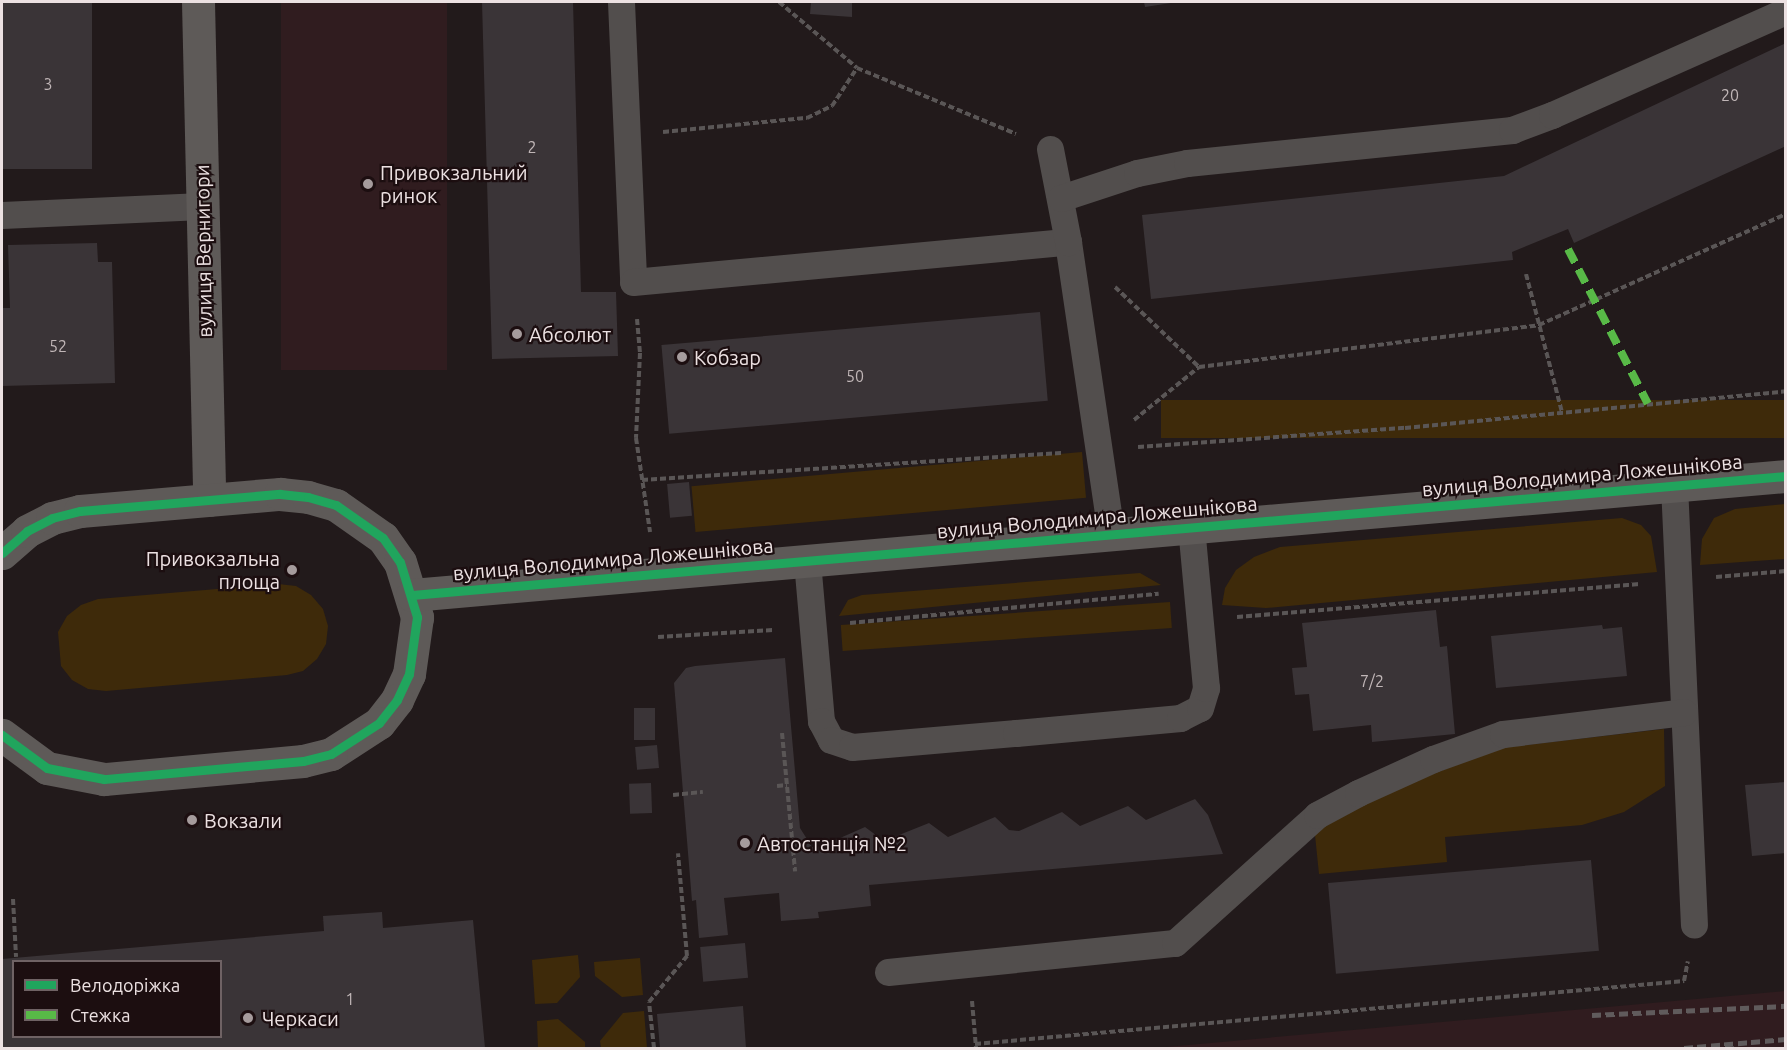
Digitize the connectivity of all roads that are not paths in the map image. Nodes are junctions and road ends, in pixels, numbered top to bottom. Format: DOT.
graph roads {
  1 [pos="198,2"];
  2 [pos="621,2"];
  3 [pos="1785,11"];
  4 [pos="1050,149"];
  5 [pos="1061,198"];
  6 [pos="202,206"];
  7 [pos="2,214"];
  8 [pos="1068,242"];
  9 [pos="1785,476"];
  10 [pos="1674,485"];
  11 [pos="209,500"];
  12 [pos="1191,527"];
  13 [pos="1111,534"];
  14 [pos="2,553"];
  15 [pos="807,561"];
  16 [pos="412,595"];
  17 [pos="1684,712"];
  18 [pos="2,735"];
  19 [pos="1694,925"];
  20 [pos="888,972"];
  1 -- 6 [label="street, вулиця Вернигори"];
  2 -- 8 [label="lane"];
  3 -- 5 [label="lane"];
  4 -- 5 [label="lane"];
  5 -- 8 [label="lane"];
  6 -- 7 [label="lane"];
  6 -- 11 [label="street, вулиця Вернигори"];
  8 -- 13 [label="lane"];
  9 -- 10 [label="street, вулиця Володимира Ложешнікова"];
  10 -- 12 [label="street, вулиця Володимира Ложешнікова"];
  10 -- 17 [label="lane"];
  11 -- 14 [label="street"];
  11 -- 16 [label="street"];
  12 -- 13 [label="street, вулиця Володимира Ложешнікова"];
  12 -- 15 [label="lane"];
  13 -- 15 [label="street, вулиця Володимира Ложешнікова"];
  15 -- 16 [label="street, вулиця Володимира Ложешнікова"];
  16 -- 18 [label="street"];
  17 -- 19 [label="lane"];
  17 -- 20 [label="lane"];
}
